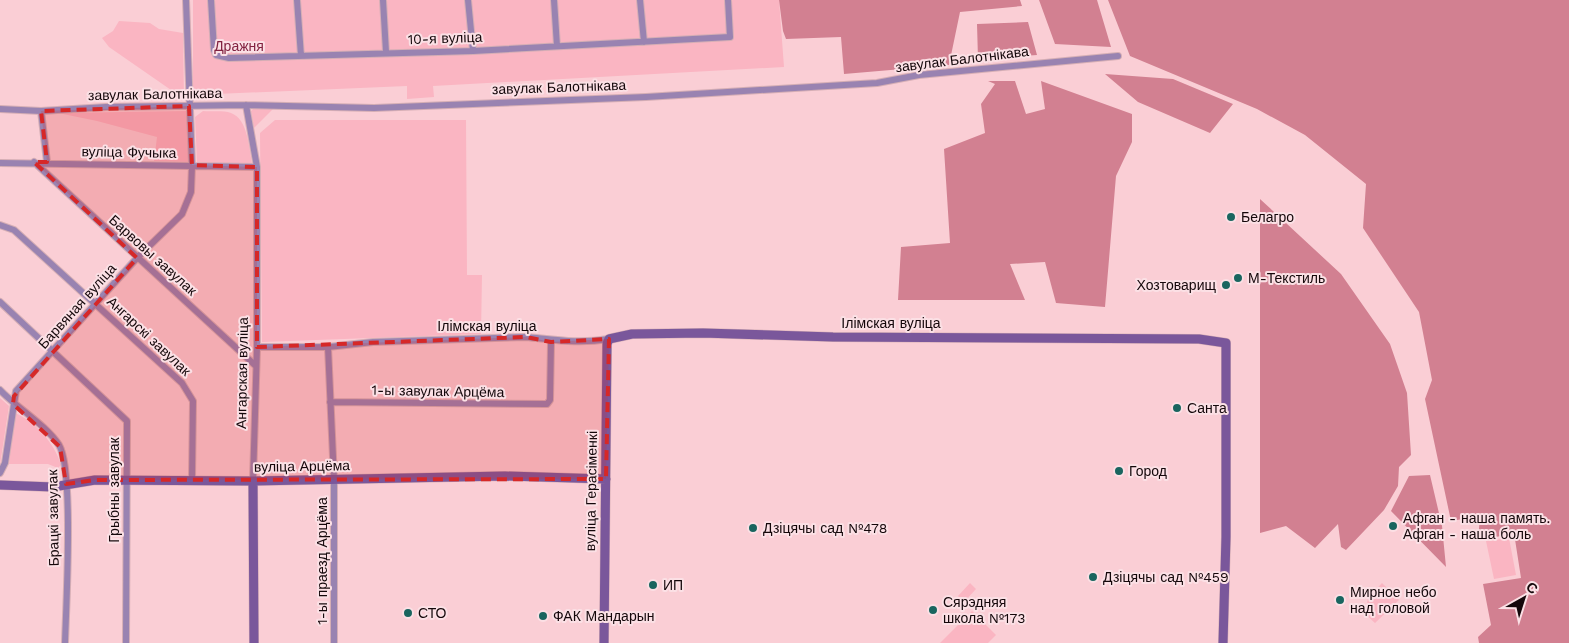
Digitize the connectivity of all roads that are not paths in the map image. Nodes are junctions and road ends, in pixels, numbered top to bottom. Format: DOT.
graph roads {
  1 [pos="186,0"];
  2 [pos="211,0"];
  3 [pos="297,0"];
  4 [pos="383,0"];
  5 [pos="468,0"];
  6 [pos="554,0"];
  7 [pos="640,0"];
  8 [pos="728,0"];
  9 [pos="644,42"];
  10 [pos="557,46"];
  11 [pos="473,50"];
  12 [pos="386,52"];
  13 [pos="301,56"];
  14 [pos="1118,56"];
  15 [pos="246,105"];
  16 [pos="189,106"];
  17 [pos="0,109"];
  18 [pos="40,111"];
  19 [pos="34,162"];
  20 [pos="47,162"];
  21 [pos="0,163"];
  22 [pos="192,165"];
  23 [pos="256,167"];
  24 [pos="0,226"];
  25 [pos="137,258"];
  26 [pos="0,302"];
  27 [pos="96,304"];
  28 [pos="609,339"];
  29 [pos="551,342"];
  30 [pos="257,347"];
  31 [pos="328,347"];
  32 [pos="53,352"];
  33 [pos="256,366"];
  34 [pos="0,390"];
  35 [pos="330,402"];
  36 [pos="12,404"];
  37 [pos="0,474"];
  38 [pos="334,479"];
  39 [pos="606,479"];
  40 [pos="192,480"];
  41 [pos="127,481"];
  42 [pos="253,481"];
  43 [pos="0,484"];
  44 [pos="66,484"];
  45 [pos="65,643"];
  46 [pos="126,643"];
  47 [pos="254,643"];
  48 [pos="334,643"];
  49 [pos="604,643"];
  50 [pos="1223,643"];
  1 -- 16 [label="street, Барвяная вуліца"];
  2 -- 13 [label="street, 10-я вуліца"];
  3 -- 13 [label="street"];
  4 -- 12 [label="street"];
  5 -- 11 [label="street"];
  6 -- 10 [label="street"];
  7 -- 9 [label="street"];
  8 -- 9 [label="street, 10-я вуліца"];
  9 -- 10 [label="street, 10-я вуліца"];
  10 -- 11 [label="street, 10-я вуліца"];
  11 -- 12 [label="street, 10-я вуліца"];
  12 -- 13 [label="street, 10-я вуліца"];
  14 -- 15 [label="street, завулак Балотнікава"];
  15 -- 16 [label="street, завулак Балотнікава"];
  15 -- 23 [label="street, Ангарская вуліца"];
  16 -- 18 [label="street, завулак Балотнікава"];
  16 -- 22 [label="street, Барвяная вуліца"];
  17 -- 18 [label="street, завулак Балотнікава"];
  18 -- 20 [label="street"];
  19 -- 20 [label="street, вуліца Фучыка"];
  19 -- 21 [label="street, вуліца Фучыка"];
  19 -- 25 [label="street, Барвовы завулак"];
  20 -- 22 [label="street, вуліца Фучыка"];
  22 -- 23 [label="street, вуліца Фучыка"];
  22 -- 25 [label="street, Барвяная вуліца"];
  23 -- 30 [label="street, Ангарская вуліца"];
  24 -- 27 [label="street, Ангарскі завулак"];
  25 -- 27 [label="street, Барвяная вуліца"];
  25 -- 33 [label="street, Барвовы завулак"];
  26 -- 32 [label="street, Грыбны завулак"];
  27 -- 32 [label="street, Барвяная вуліца"];
  27 -- 40 [label="street, Ангарскі завулак"];
  28 -- 29 [label="street, Ілімская вуліца"];
  28 -- 39 [label="street, вуліца Герасіменкі"];
  28 -- 50 [label="street, Ілімская вуліца"];
  29 -- 31 [label="street, Ілімская вуліца"];
  29 -- 35 [label="street, 1-ы завулак Арцёма"];
  30 -- 31 [label="street, Ілімская вуліца"];
  30 -- 33 [label="street, Ангарская вуліца"];
  31 -- 35 [label="street"];
  32 -- 36 [label="street, Барвяная вуліца"];
  32 -- 41 [label="street, Грыбны завулак"];
  33 -- 42 [label="street, Ангарская вуліца"];
  34 -- 36 [label="street, Брацкі завулак"];
  35 -- 38 [label="street"];
  36 -- 37 [label="street, Барвяная вуліца"];
  36 -- 44 [label="street, Брацкі завулак"];
  38 -- 39 [label="street, вуліца Арцёма"];
  38 -- 42 [label="street, вуліца Арцёма"];
  38 -- 48 [label="street, 1-ы праезд Арцёма"];
  39 -- 49 [label="street, вуліца Герасіменкі"];
  40 -- 41 [label="street, вуліца Арцёма"];
  40 -- 42 [label="street, вуліца Арцёма"];
  41 -- 44 [label="street, вуліца Арцёма"];
  41 -- 46 [label="street, Грыбны завулак"];
  42 -- 47 [label="street, Ангарская вуліца"];
  43 -- 44 [label="street, вуліца Арцёма"];
  44 -- 45 [label="street, Брацкі завулак"];
}
